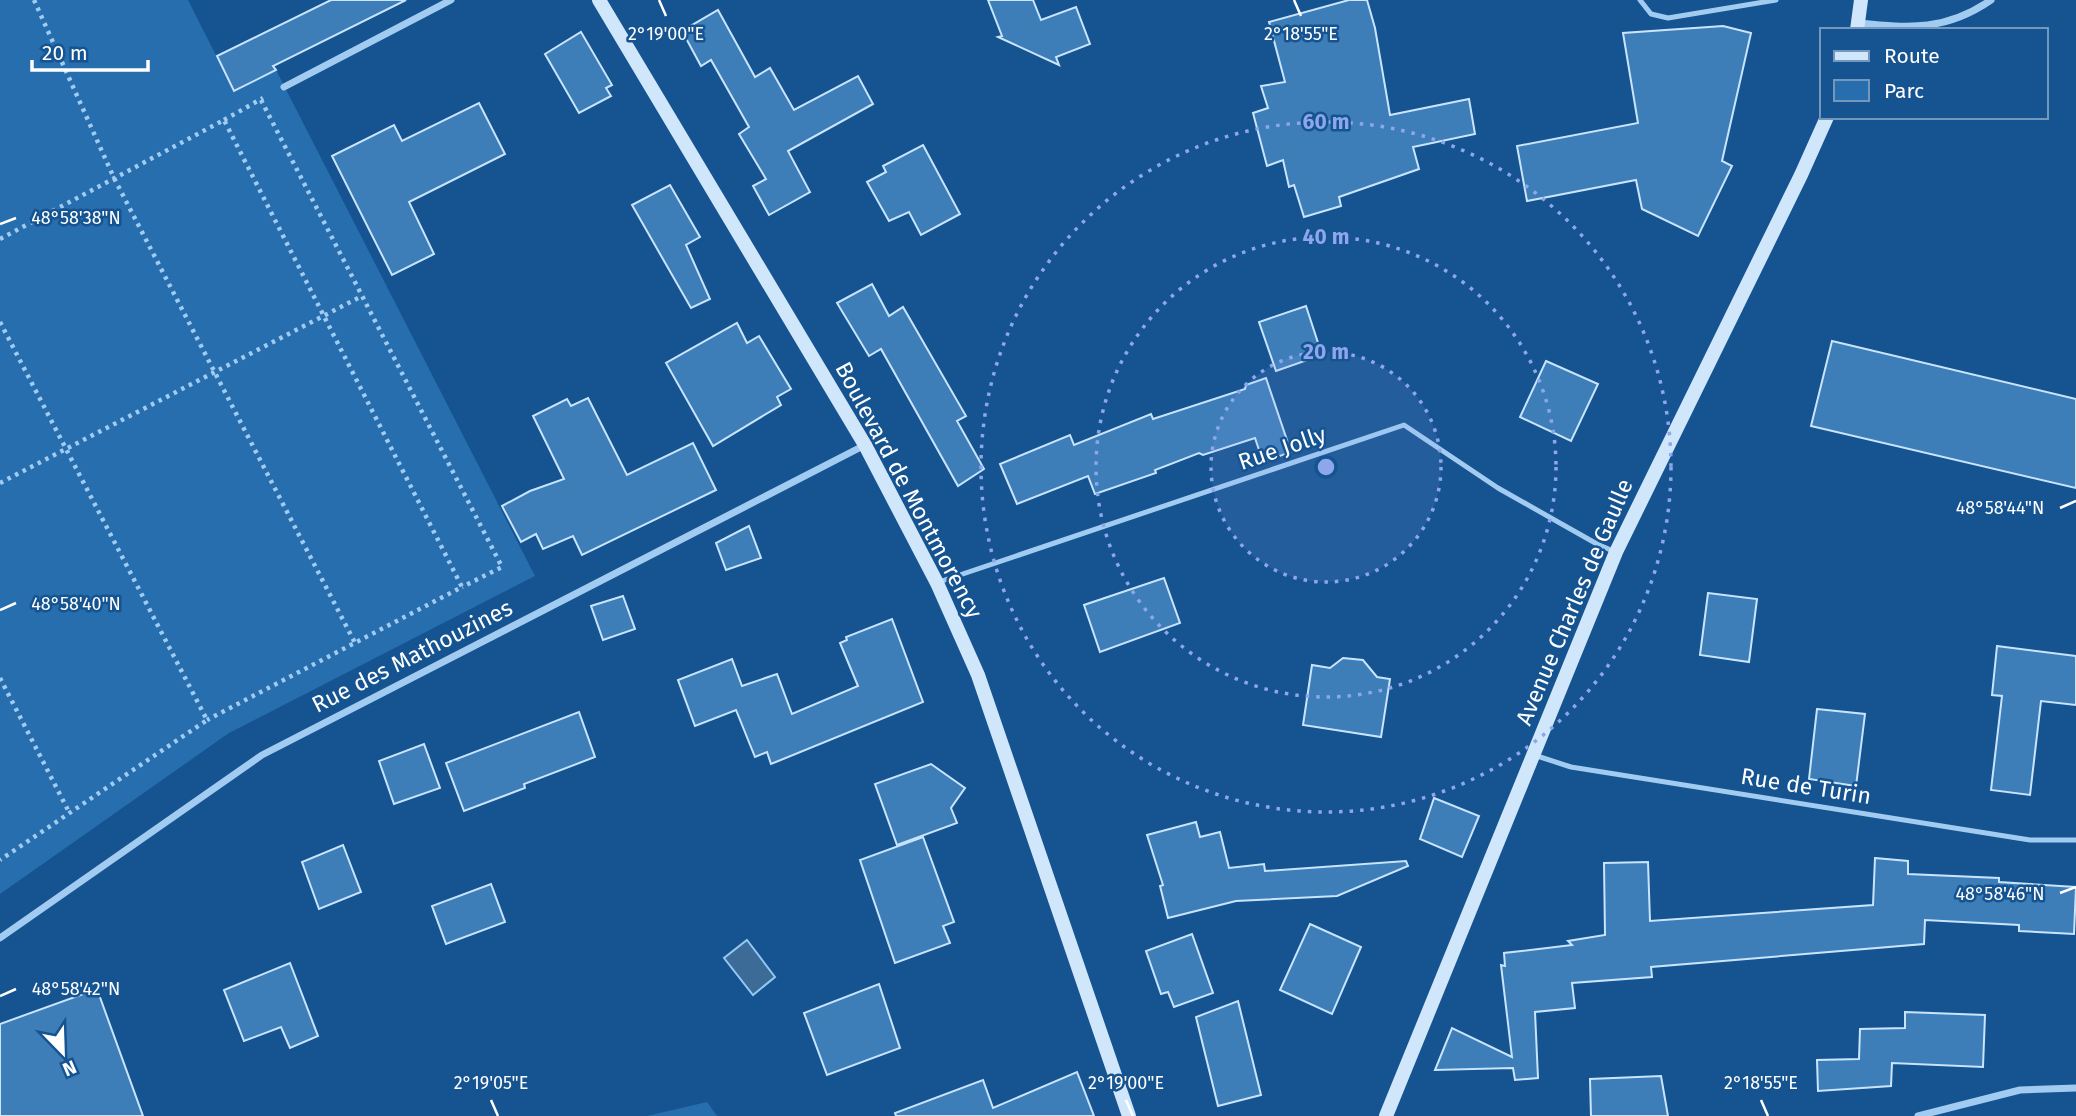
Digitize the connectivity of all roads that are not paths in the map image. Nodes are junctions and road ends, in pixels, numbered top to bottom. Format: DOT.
graph roads {
  1 [pos="451,0"];
  2 [pos="599,0"];
  3 [pos="1640,0"];
  4 [pos="1776,0"];
  5 [pos="1861,0"];
  6 [pos="1991,0"];
  7 [pos="1857,26"];
  8 [pos="284,87"];
  9 [pos="1826,119"];
  10 [pos="865,445"];
  11 [pos="1616,552"];
  12 [pos="937,583"];
  13 [pos="1533,755"];
  14 [pos="2076,840"];
  15 [pos="0,938"];
  16 [pos="2076,1088"];
  17 [pos="1129,1116"];
  18 [pos="1386,1116"];
  19 [pos="1918,1116"];
  1 -- 8 [label="street"];
  2 -- 10 [label="street, Boulevard de Montmorency"];
  3 -- 4 [label="lane"];
  5 -- 7 [label="street"];
  6 -- 7 [label="street"];
  9 -- 11 [label="street, Avenue Charles de Gaulle"];
  10 -- 12 [label="street, Boulevard de Montmorency"];
  10 -- 15 [label="street, Rue des Mathouzines"];
  11 -- 12 [label="lane, Rue Jolly"];
  11 -- 13 [label="street, Avenue Charles de Gaulle"];
  12 -- 17 [label="street, Boulevard de Montmorency"];
  13 -- 14 [label="lane, Rue de Turin"];
  13 -- 18 [label="street, Avenue Charles de Gaulle"];
  16 -- 19 [label="street"];
}
